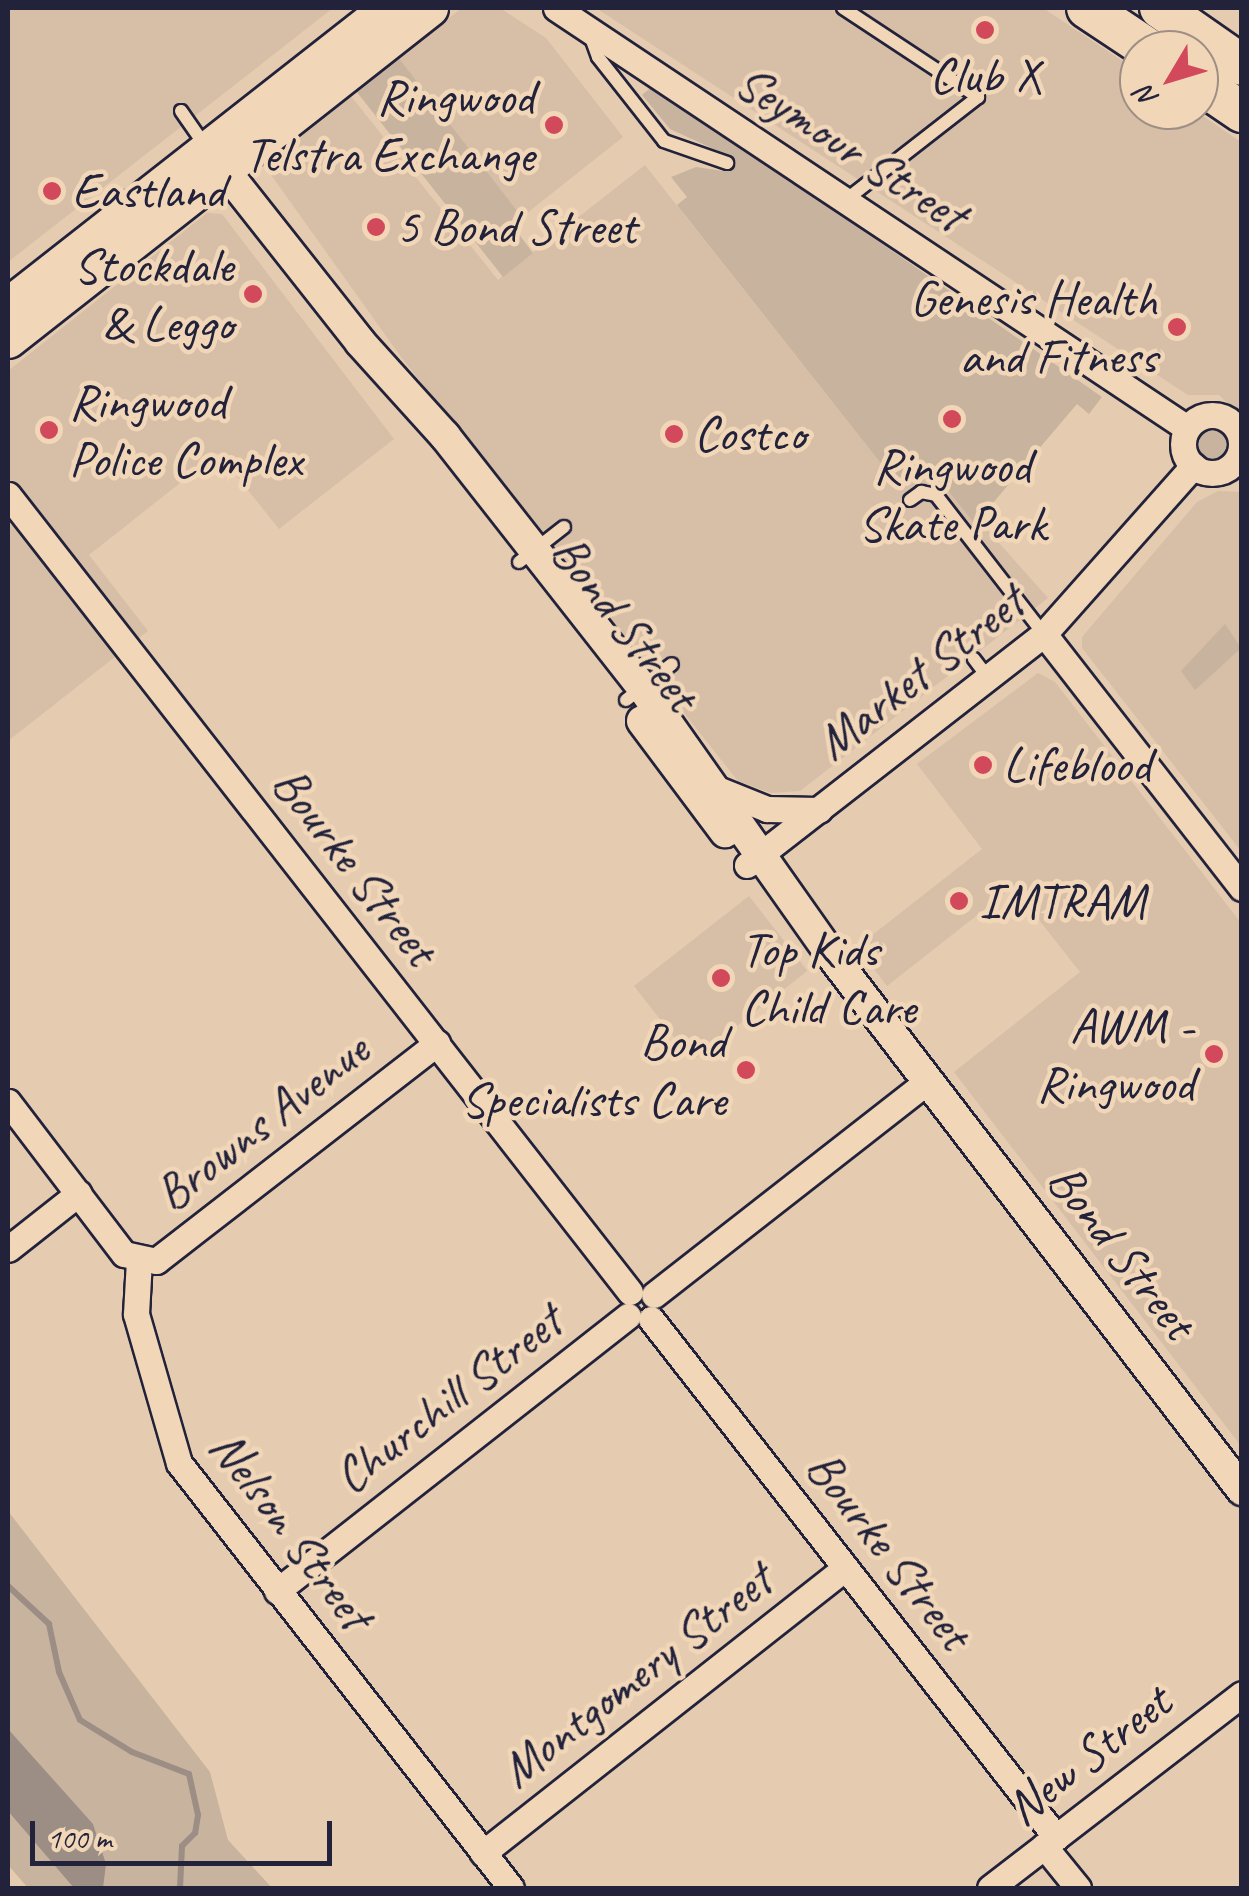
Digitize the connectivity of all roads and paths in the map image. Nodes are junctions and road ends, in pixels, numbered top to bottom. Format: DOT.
graph roads {
  1 [pos="387,8"];
  2 [pos="430,8"];
  3 [pos="843,8"];
  4 [pos="1087,8"];
  5 [pos="1160,8"];
  6 [pos="556,10"];
  7 [pos="1120,30"];
  8 [pos="590,32"];
  9 [pos="1242,65"];
  10 [pos="1219,96"];
  11 [pos="181,111"];
  12 [pos="1242,112"];
  13 [pos="214,158"];
  14 [pos="726,164"];
  15 [pos="847,199"];
  16 [pos="12,293"];
  17 [pos="8,340"];
  18 [pos="1237,418"];
  19 [pos="1187,428"];
  20 [pos="1239,462"];
  21 [pos="1193,466"];
  22 [pos="8,495"];
  23 [pos="910,500"];
  24 [pos="564,526"];
  25 [pos="526,556"];
  26 [pos="1044,634"];
  27 [pos="672,664"];
  28 [pos="634,694"];
  29 [pos="720,790"];
  30 [pos="819,810"];
  31 [pos="755,858"];
  32 [pos="1242,888"];
  33 [pos="436,1043"];
  34 [pos="929,1080"];
  35 [pos="8,1102"];
  36 [pos="79,1194"];
  37 [pos="8,1249"];
  38 [pos="139,1260"];
  39 [pos="641,1306"];
  40 [pos="1194,1420"];
  41 [pos="1242,1467"];
  42 [pos="1242,1490"];
  43 [pos="845,1568"];
  44 [pos="277,1590"];
  45 [pos="1242,1694"];
  46 [pos="1050,1841"];
  47 [pos="483,1853"];
  48 [pos="511,1888"];
  49 [pos="990,1888"];
  50 [pos="1078,1888"];
  1 -- 13 [label="main road"];
  2 -- 13 [label="main road"];
  3 -- 15 [label="lane"];
  4 -- 7 [label="highway"];
  5 -- 9 [label="highway"];
  6 -- 8 [label="street, Seymour Street"];
  8 -- 14 [label="lane"];
  8 -- 15 [label="street, Seymour Street"];
  10 -- 12 [label="highway"];
  11 -- 13 [label="lane"];
  13 -- 16 [label="main road"];
  13 -- 17 [label="main road"];
  13 -- 25 [label="street, Bond Street"];
  15 -- 19 [label="street, Seymour Street"];
  18 -- 19 [label="street"];
  18 -- 20 [label="street"];
  19 -- 21 [label="street"];
  20 -- 21 [label="street"];
  21 -- 26 [label="street, Market Street"];
  22 -- 33 [label="street, Bourke Street"];
  23 -- 26 [label="lane"];
  24 -- 25 [label="lane"];
  25 -- 28 [label="street, Bond Street"];
  26 -- 30 [label="street, Market Street"];
  26 -- 32 [label="street"];
  27 -- 28 [label="lane"];
  28 -- 29 [label="street, Bond Street"];
  28 -- 31 [label="street, Bond Street"];
  29 -- 30 [label="street, Market Street"];
  29 -- 31 [label="street, Bond Street"];
  30 -- 31 [label="street, Market Street"];
  31 -- 34 [label="street, Bond Street"];
  33 -- 38 [label="street, Browns Avenue"];
  33 -- 39 [label="street, Bourke Street"];
  34 -- 39 [label="street, Churchill Street"];
  34 -- 40 [label="street, Bond Street"];
  35 -- 36 [label="street"];
  36 -- 37 [label="street"];
  36 -- 38 [label="street"];
  38 -- 44 [label="street, Nelson Street"];
  39 -- 43 [label="street, Bourke Street"];
  39 -- 44 [label="street, Churchill Street"];
  40 -- 41 [label="street, Bond Street"];
  40 -- 42 [label="street, Bond Street"];
  43 -- 46 [label="street, Bourke Street"];
  43 -- 47 [label="street, Montgomery Street"];
  44 -- 47 [label="street, Nelson Street"];
  45 -- 46 [label="street, New Street"];
  46 -- 49 [label="street, New Street"];
  46 -- 50 [label="street, Bourke Street"];
  47 -- 48 [label="street, Nelson Street"];
}
